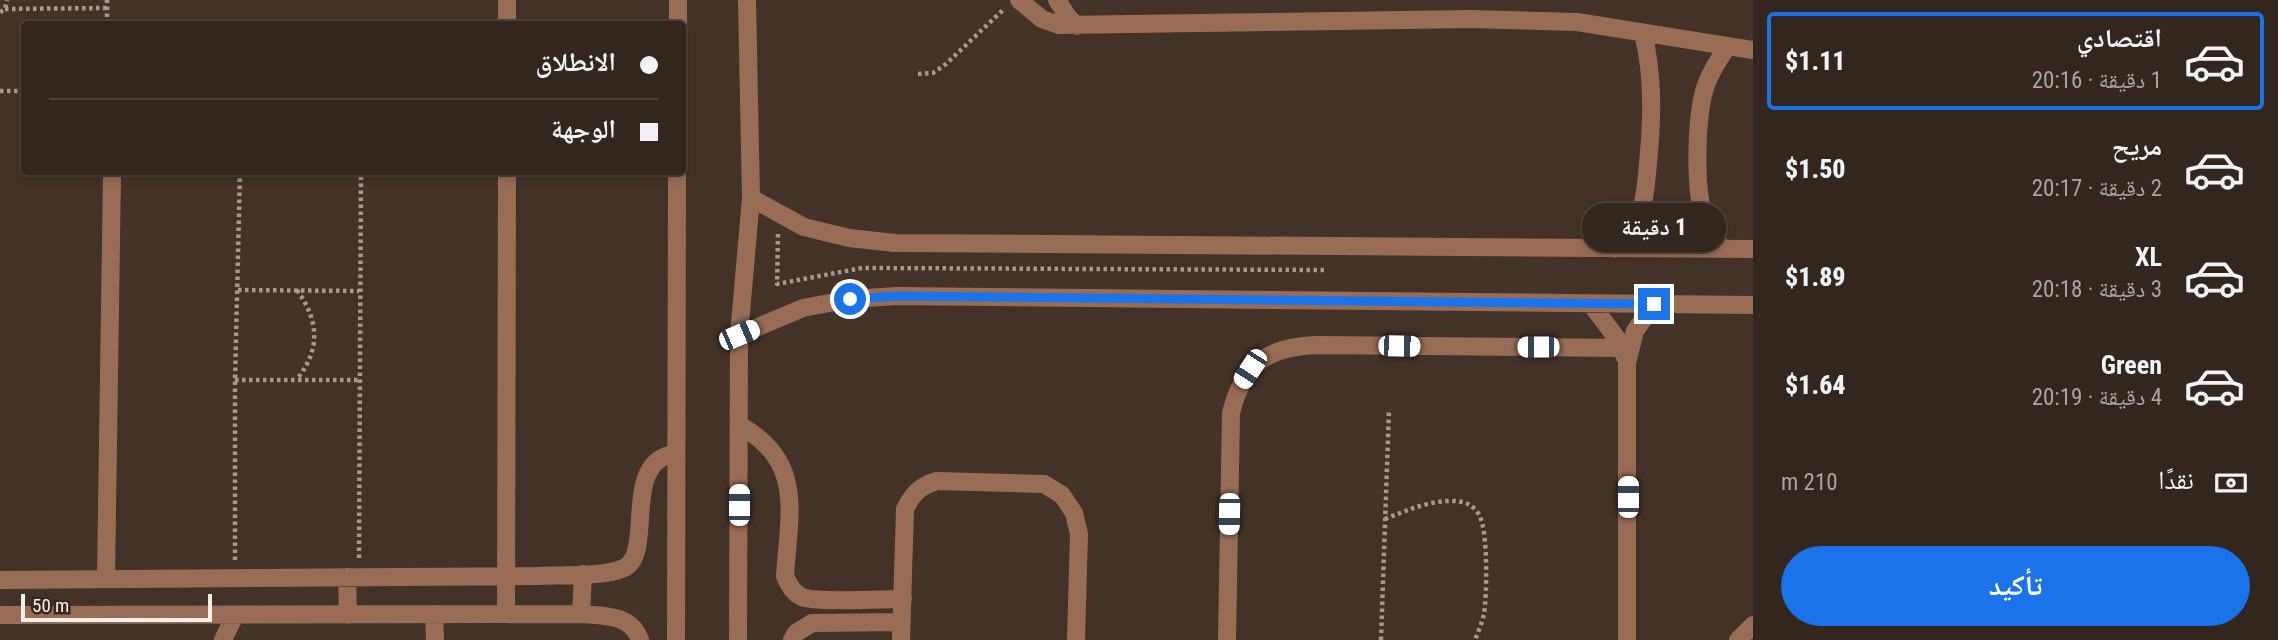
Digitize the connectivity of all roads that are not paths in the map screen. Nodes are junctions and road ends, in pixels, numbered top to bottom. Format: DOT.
graph roads {
  1 [pos="507,0"];
  2 [pos="678,0"];
  3 [pos="747,0"];
  4 [pos="1019,0"];
  5 [pos="1057,0"];
  6 [pos="507,21"];
  7 [pos="678,21"];
  8 [pos="1077,26"];
  9 [pos="1643,34"];
  10 [pos="1727,47"];
  11 [pos="1753,50"];
  12 [pos="112,175"];
  13 [pos="507,175"];
  14 [pos="677,175"];
  15 [pos="751,198"];
  16 [pos="1615,249"];
  17 [pos="1723,249"];
  18 [pos="1753,249"];
  19 [pos="1591,304"];
  20 [pos="1654,304"];
  21 [pos="1753,305"];
  22 [pos="739,335"];
  23 [pos="1624,356"];
  24 [pos="739,425"];
  25 [pos="675,453"];
  26 [pos="583,574"];
  27 [pos="506,575"];
  28 [pos="352,577"];
  29 [pos="106,579"];
  30 [pos="0,580"];
  31 [pos="903,599"];
  32 [pos="434,614"];
  33 [pos="506,614"];
  34 [pos="581,614"];
  35 [pos="0,615"];
  36 [pos="235,615"];
  37 [pos="348,615"];
  38 [pos="1753,625"];
  39 [pos="902,631"];
  40 [pos="223,640"];
  41 [pos="435,640"];
  42 [pos="640,640"];
  43 [pos="676,640"];
  44 [pos="738,640"];
  45 [pos="792,640"];
  46 [pos="1076,640"];
  47 [pos="1227,640"];
  48 [pos="1627,640"];
  49 [pos="1738,640"];
  1 -- 6 [label="street"];
  2 -- 7 [label="street"];
  3 -- 15 [label="street"];
  4 -- 8 [label="street"];
  5 -- 8 [label="street"];
  8 -- 9 [label="street"];
  9 -- 10 [label="street"];
  9 -- 16 [label="street"];
  10 -- 11 [label="street"];
  10 -- 17 [label="street"];
  12 -- 29 [label="street"];
  13 -- 27 [label="street"];
  14 -- 25 [label="street"];
  15 -- 16 [label="street"];
  15 -- 22 [label="street"];
  16 -- 17 [label="street"];
  17 -- 18 [label="street"];
  19 -- 20 [label="street"];
  19 -- 22 [label="street"];
  19 -- 23 [label="street"];
  20 -- 21 [label="street"];
  20 -- 23 [label="street"];
  22 -- 24 [label="street"];
  23 -- 47 [label="street"];
  23 -- 48 [label="street"];
  24 -- 31 [label="street"];
  24 -- 44 [label="street"];
  25 -- 26 [label="street"];
  25 -- 43 [label="street"];
  26 -- 27 [label="street"];
  26 -- 34 [label="street"];
  27 -- 28 [label="street"];
  27 -- 33 [label="street"];
  28 -- 29 [label="street"];
  28 -- 37 [label="street"];
  29 -- 30 [label="street"];
  31 -- 39 [label="street"];
  31 -- 46 [label="street"];
  32 -- 33 [label="street"];
  32 -- 37 [label="street"];
  32 -- 41 [label="street"];
  33 -- 34 [label="street"];
  34 -- 42 [label="street"];
  35 -- 36 [label="street"];
  36 -- 37 [label="street"];
  36 -- 40 [label="street"];
  38 -- 49 [label="street"];
  39 -- 45 [label="street"];
}
